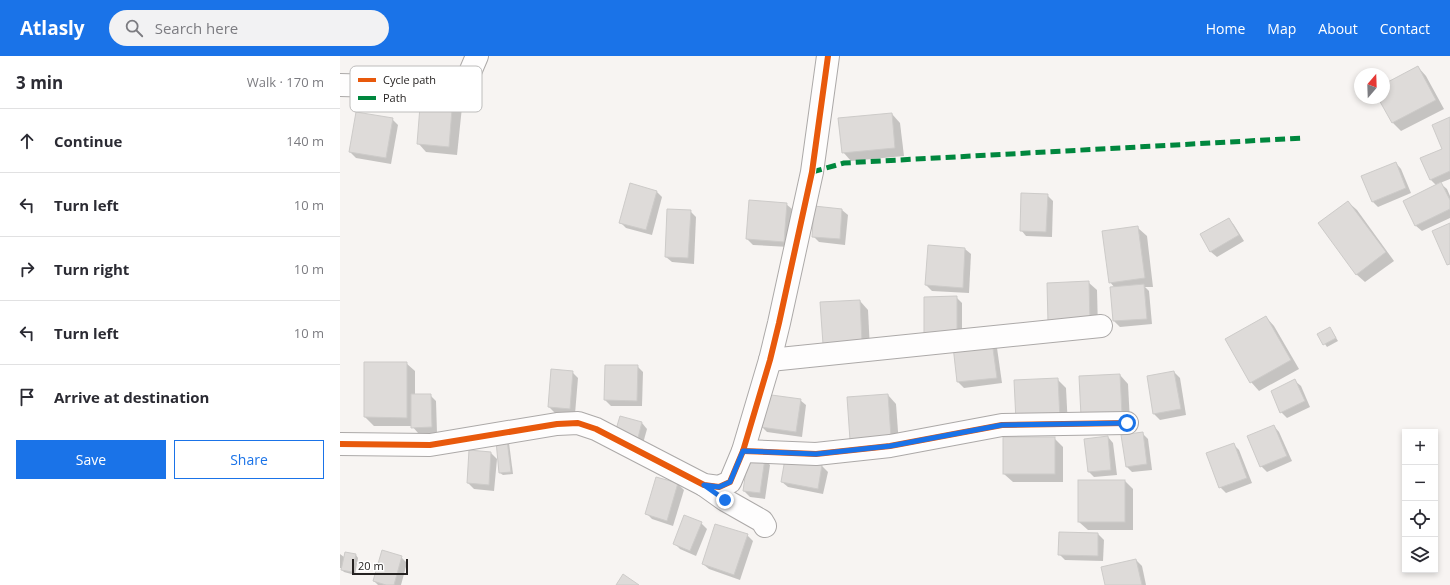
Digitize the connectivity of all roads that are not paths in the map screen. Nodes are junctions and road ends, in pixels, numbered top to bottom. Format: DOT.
graph roads {
  1 [pos="477,56"];
  2 [pos="828,56"];
  3 [pos="473,66"];
  4 [pos="340,85"];
  5 [pos="350,85"];
  6 [pos="1101,326"];
  7 [pos="770,360"];
  8 [pos="1127,423"];
  9 [pos="340,444"];
  10 [pos="743,451"];
  11 [pos="704,485"];
  12 [pos="765,526"];
  1 -- 3 [label="street"];
  2 -- 7 [label="street"];
  4 -- 5 [label="street"];
  6 -- 7 [label="street"];
  7 -- 10 [label="street"];
  8 -- 10 [label="street"];
  9 -- 11 [label="street"];
  10 -- 11 [label="street"];
  11 -- 12 [label="street"];
}
